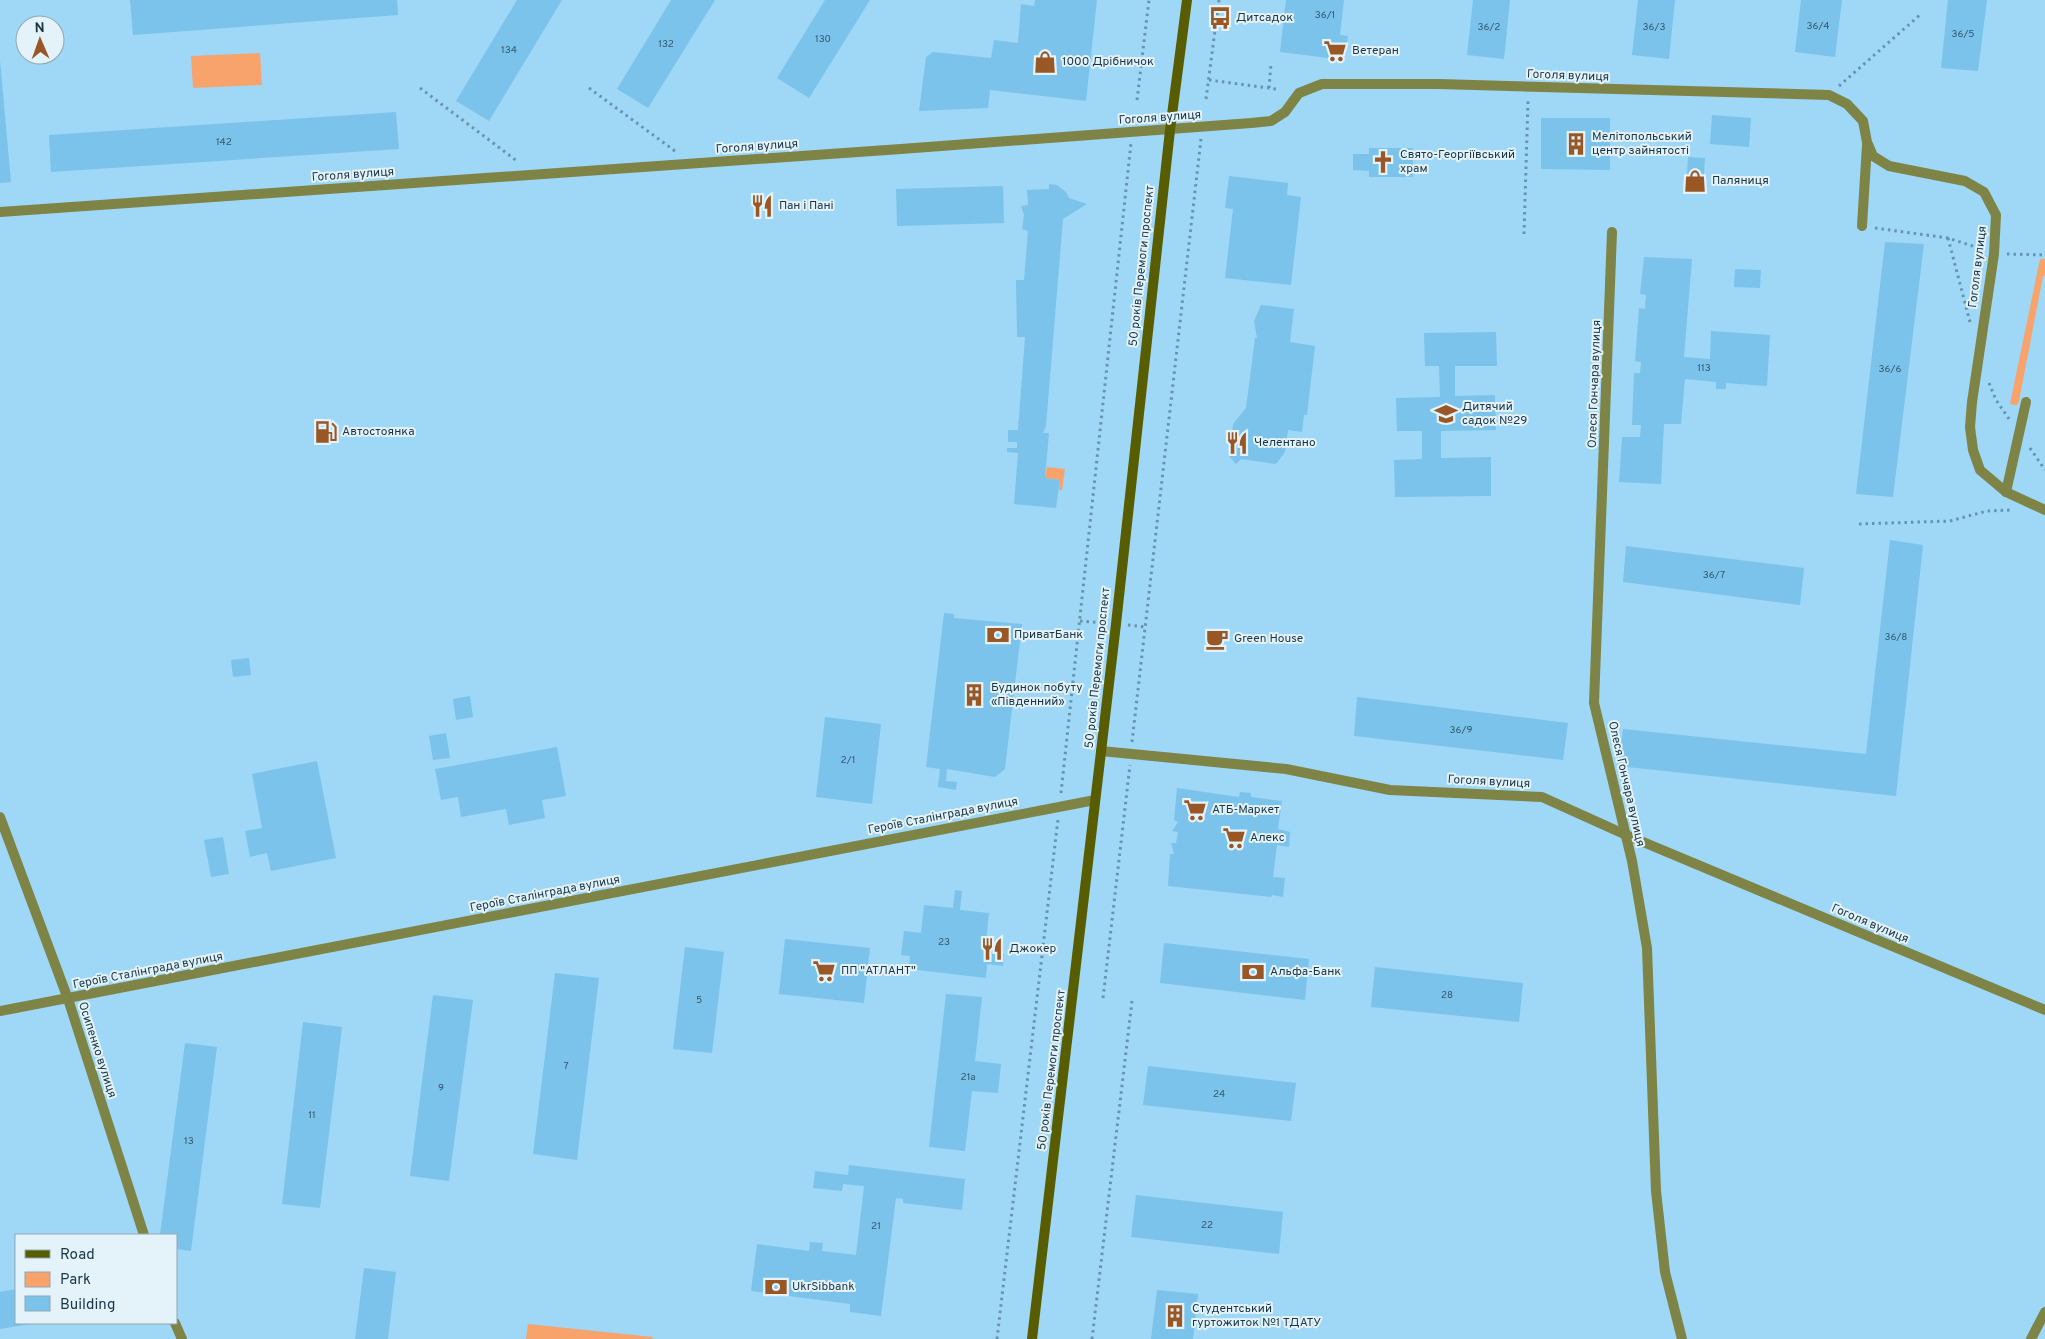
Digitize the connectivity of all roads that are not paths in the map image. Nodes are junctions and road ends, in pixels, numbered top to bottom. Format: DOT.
graph roads {
  1 [pos="1187,0"];
  2 [pos="1170,130"];
  3 [pos="1867,142"];
  4 [pos="0,212"];
  5 [pos="1862,226"];
  6 [pos="1612,232"];
  7 [pos="2026,402"];
  8 [pos="2006,492"];
  9 [pos="2045,510"];
  10 [pos="1101,751"];
  11 [pos="1096,800"];
  12 [pos="0,817"];
  13 [pos="1624,834"];
  14 [pos="68,999"];
  15 [pos="2045,1010"];
  16 [pos="0,1011"];
  17 [pos="144,1234"];
  18 [pos="2045,1312"];
  19 [pos="175,1324"];
  20 [pos="182,1339"];
  21 [pos="1032,1339"];
  22 [pos="1682,1339"];
  23 [pos="2031,1339"];
  1 -- 2 [label="main road, 50 років Перемоги проспект"];
  2 -- 3 [label="street, Гоголя вулиця"];
  2 -- 4 [label="street, Гоголя вулиця"];
  2 -- 10 [label="main road, 50 років Перемоги проспект"];
  3 -- 5 [label="street"];
  3 -- 8 [label="street, Гоголя вулиця"];
  6 -- 13 [label="street, Олеся Гончара вулиця"];
  7 -- 8 [label="street"];
  8 -- 9 [label="street"];
  10 -- 11 [label="main road, 50 років Перемоги проспект"];
  10 -- 13 [label="street, Гоголя вулиця"];
  11 -- 14 [label="street, Героїв Сталінграда вулиця"];
  11 -- 21 [label="main road, 50 років Перемоги проспект"];
  12 -- 14 [label="street, Осипенко вулиця"];
  13 -- 15 [label="street, Гоголя вулиця"];
  13 -- 22 [label="street, Олеся Гончара вулиця"];
  14 -- 16 [label="street, Героїв Сталінграда вулиця"];
  14 -- 17 [label="street, Осипенко вулиця"];
  18 -- 23 [label="street"];
  19 -- 20 [label="street"];
}
